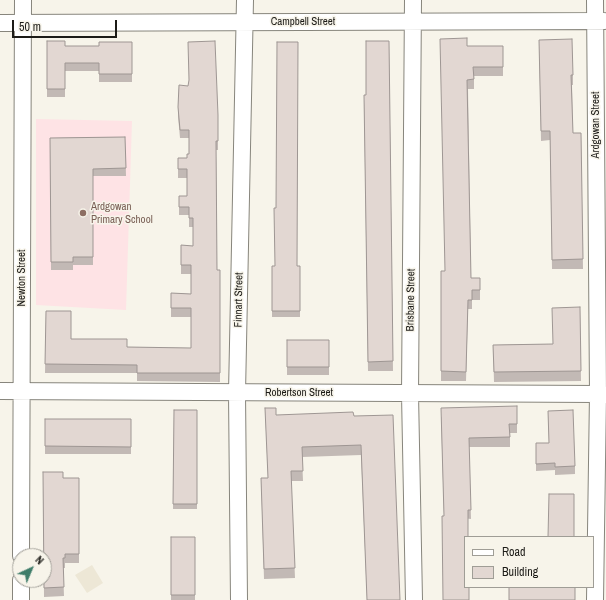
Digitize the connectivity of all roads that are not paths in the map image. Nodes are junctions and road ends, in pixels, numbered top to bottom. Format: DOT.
graph roads {
  1 [pos="23,0"];
  2 [pos="245,0"];
  3 [pos="413,0"];
  4 [pos="595,0"];
  5 [pos="601,21"];
  6 [pos="244,22"];
  7 [pos="413,22"];
  8 [pos="0,23"];
  9 [pos="24,23"];
  10 [pos="0,391"];
  11 [pos="22,392"];
  12 [pos="237,393"];
  13 [pos="410,394"];
  14 [pos="602,394"];
  15 [pos="21,548"];
  16 [pos="21,588"];
  17 [pos="21,600"];
  18 [pos="239,600"];
  19 [pos="414,600"];
  20 [pos="595,600"];
  1 -- 9 [label="street, Newton Street"];
  2 -- 6 [label="street, Finnart Street"];
  3 -- 7 [label="street, Brisbane Street"];
  4 -- 5 [label="street, Ardgowan Street"];
  5 -- 7 [label="street, Campbell Street"];
  5 -- 14 [label="street, Ardgowan Street"];
  6 -- 7 [label="street, Campbell Street"];
  6 -- 9 [label="street, Campbell Street"];
  6 -- 12 [label="street, Finnart Street"];
  7 -- 13 [label="street, Brisbane Street"];
  8 -- 9 [label="street, Campbell Street"];
  9 -- 11 [label="street, Newton Street"];
  10 -- 11 [label="street, Robertson Street"];
  11 -- 12 [label="street, Robertson Street"];
  11 -- 15 [label="street, Newton Street"];
  12 -- 13 [label="street, Robertson Street"];
  12 -- 18 [label="street, Finnart Street"];
  13 -- 14 [label="street, Robertson Street"];
  13 -- 19 [label="street, Brisbane Street"];
  14 -- 20 [label="street, Ardgowan Street"];
  16 -- 17 [label="street"];
}
